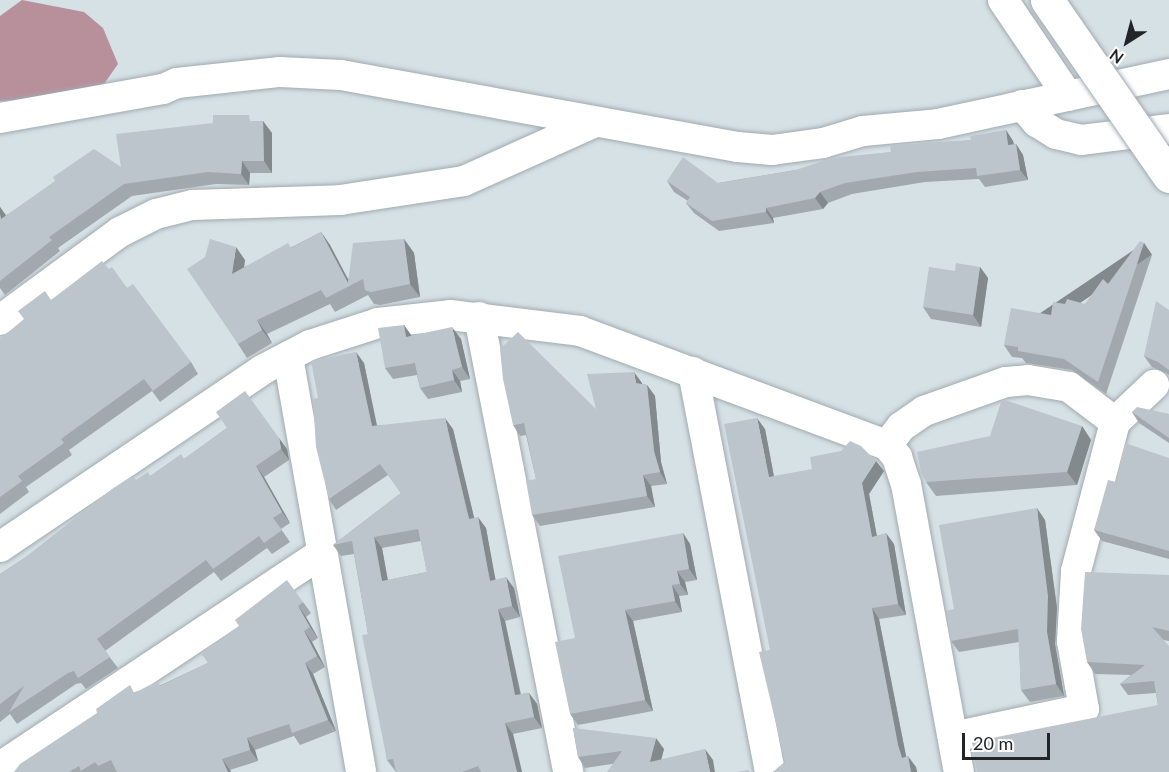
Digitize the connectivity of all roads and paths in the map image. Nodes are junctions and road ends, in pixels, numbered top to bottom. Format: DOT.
graph roads {
  1 [pos="1003,0"];
  2 [pos="1047,0"];
  3 [pos="1169,74"];
  4 [pos="1068,96"];
  5 [pos="1022,105"];
  6 [pos="0,118"];
  7 [pos="595,122"];
  8 [pos="1169,129"];
  9 [pos="1169,176"];
  10 [pos="479,317"];
  11 [pos="0,320"];
  12 [pos="288,357"];
  13 [pos="693,372"];
  14 [pos="1154,385"];
  15 [pos="1115,422"];
  16 [pos="887,444"];
  17 [pos="0,547"];
  18 [pos="320,555"];
  19 [pos="953,737"];
  20 [pos="0,767"];
  21 [pos="358,771"];
  22 [pos="568,772"];
  23 [pos="770,772"];
  24 [pos="959,772"];
  1 -- 4 [label="street"];
  2 -- 9 [label="street, bridge"];
  3 -- 4 [label="street"];
  4 -- 5 [label="street"];
  5 -- 7 [label="street"];
  5 -- 8 [label="street"];
  6 -- 7 [label="street"];
  7 -- 11 [label="street"];
  10 -- 12 [label="street"];
  10 -- 13 [label="street"];
  10 -- 22 [label="street"];
  12 -- 17 [label="street"];
  12 -- 18 [label="street"];
  13 -- 16 [label="street"];
  13 -- 23 [label="street"];
  14 -- 15 [label="street"];
  15 -- 16 [label="street"];
  15 -- 19 [label="street"];
  16 -- 19 [label="street"];
  18 -- 20 [label="street"];
  18 -- 21 [label="street"];
  19 -- 24 [label="street"];
}
